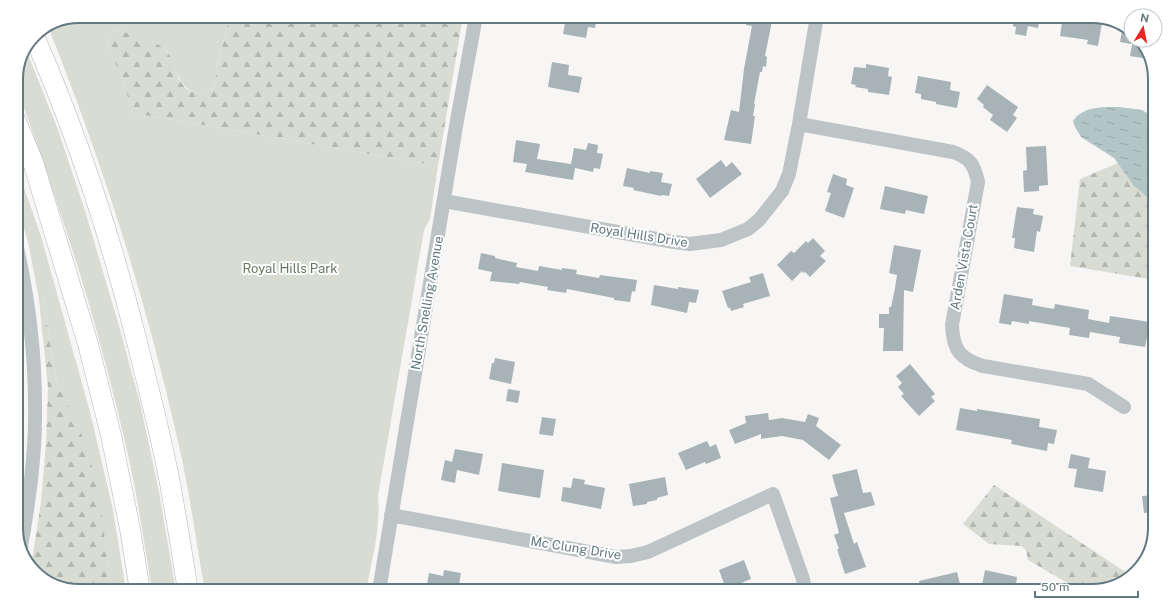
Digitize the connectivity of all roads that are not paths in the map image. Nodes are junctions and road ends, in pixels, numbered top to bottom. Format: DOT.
graph roads {
  1 [pos="475,23"];
  2 [pos="816,23"];
  3 [pos="37,43"];
  4 [pos="799,124"];
  5 [pos="23,138"];
  6 [pos="444,201"];
  7 [pos="23,281"];
  8 [pos="1124,407"];
  9 [pos="391,515"];
  10 [pos="23,532"];
  11 [pos="139,584"];
  12 [pos="187,584"];
  13 [pos="380,584"];
  14 [pos="804,584"];
  1 -- 6 [label="street, North Snelling Avenue"];
  2 -- 4 [label="street, Royal Hills Drive"];
  3 -- 12 [label="highway"];
  4 -- 6 [label="street, Royal Hills Drive"];
  4 -- 8 [label="street, Arden Vista Court"];
  5 -- 11 [label="highway"];
  6 -- 9 [label="street, North Snelling Avenue"];
  7 -- 10 [label="street"];
  9 -- 13 [label="street, North Snelling Avenue"];
  9 -- 14 [label="street, Mc Clung Drive"];
}
